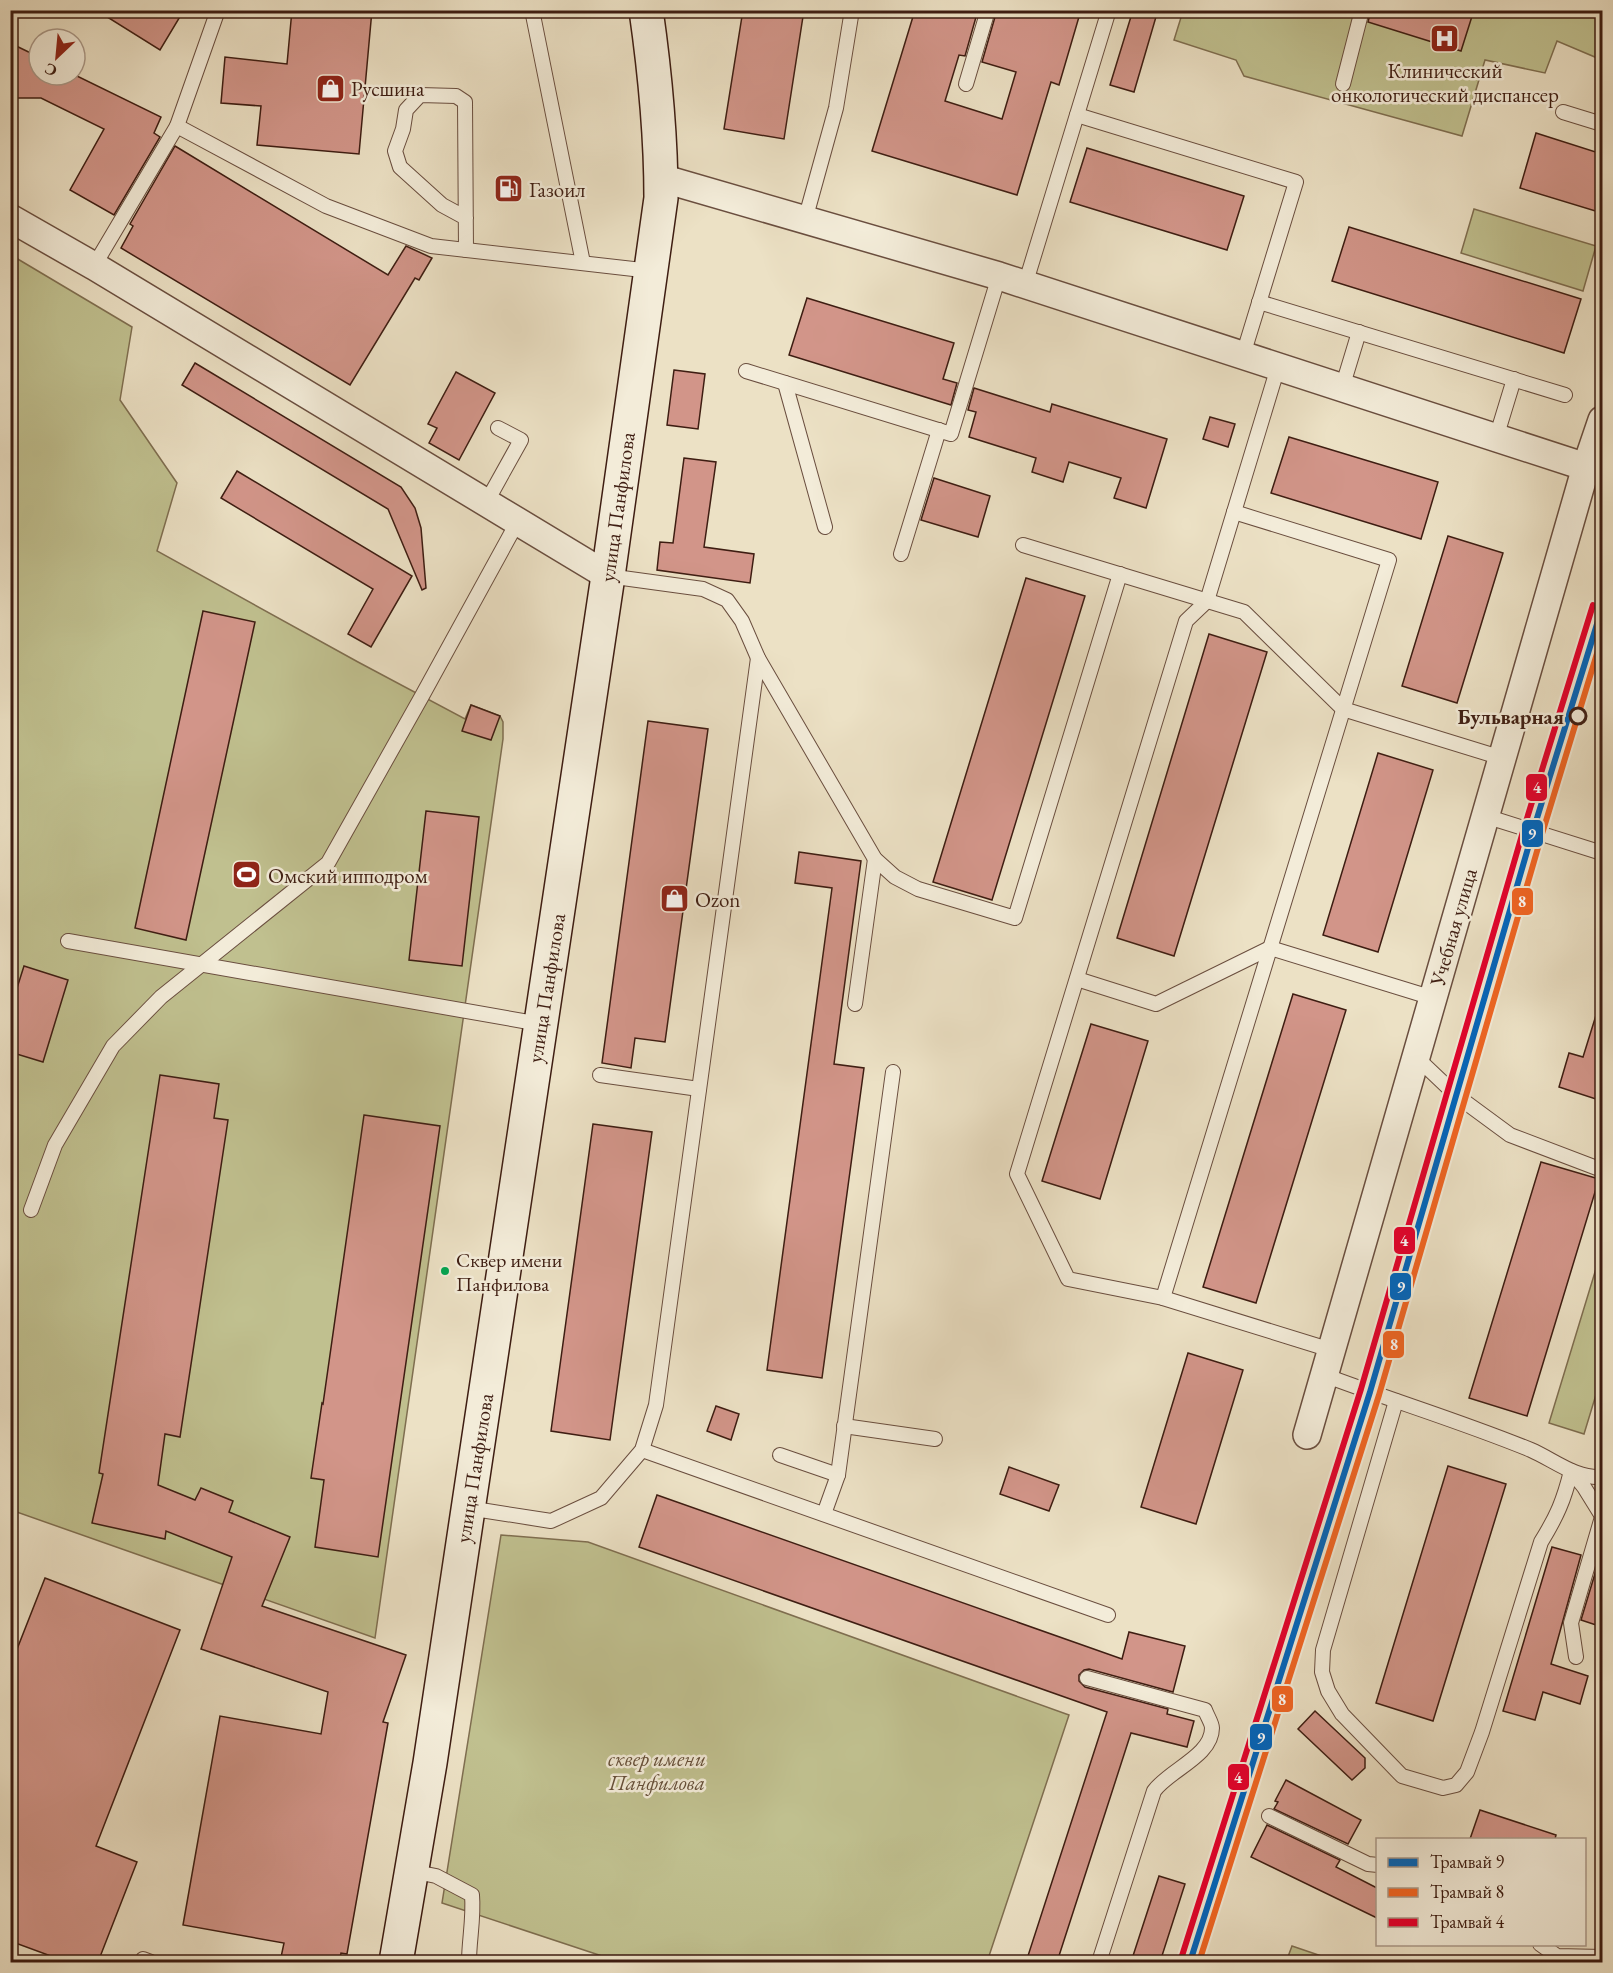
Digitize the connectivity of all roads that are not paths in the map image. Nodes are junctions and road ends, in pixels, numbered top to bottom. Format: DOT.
graph roads {
  1 [pos="218,10"];
  2 [pos="532,10"];
  3 [pos="646,10"];
  4 [pos="852,10"];
  5 [pos="988,10"];
  6 [pos="1109,10"];
  7 [pos="1362,10"];
  8 [pos="966,84"];
  9 [pos="1342,84"];
  10 [pos="1563,112"];
  11 [pos="1077,115"];
  12 [pos="1602,124"];
  13 [pos="177,126"];
  14 [pos="661,178"];
  15 [pos="10,218"];
  16 [pos="466,218"];
  17 [pos="806,220"];
  18 [pos="466,250"];
  19 [pos="583,263"];
  20 [pos="94,266"];
  21 [pos="651,271"];
  22 [pos="999,276"];
  23 [pos="1025,285"];
  24 [pos="1260,302"];
  25 [pos="1359,332"];
  26 [pos="1243,355"];
  27 [pos="1278,367"];
  28 [pos="746,371"];
  29 [pos="1514,379"];
  30 [pos="785,383"];
  31 [pos="1342,388"];
  32 [pos="1565,395"];
  33 [pos="1602,420"];
  34 [pos="498,428"];
  35 [pos="939,430"];
  36 [pos="1496,438"];
  37 [pos="1586,467"];
  38 [pos="486,503"];
  39 [pos="1234,513"];
  40 [pos="518,522"];
  41 [pos="825,527"];
  42 [pos="1023,545"];
  43 [pos="901,554"];
  44 [pos="1120,574"];
  45 [pos="608,576"];
  46 [pos="1207,601"];
  47 [pos="758,658"];
  48 [pos="1343,709"];
  49 [pos="1502,758"];
  50 [pos="1485,816"];
  51 [pos="1602,853"];
  52 [pos="874,859"];
  53 [pos="68,941"];
  54 [pos="1270,948"];
  55 [pos="201,964"];
  56 [pos="1077,979"];
  57 [pos="1433,998"];
  58 [pos="855,1004"];
  59 [pos="540,1024"];
  60 [pos="1416,1057"];
  61 [pos="893,1072"];
  62 [pos="600,1075"];
  63 [pos="699,1089"];
  64 [pos="1602,1170"];
  65 [pos="31,1210"];
  66 [pos="1163,1298"];
  67 [pos="1328,1362"];
  68 [pos="1396,1401"];
  69 [pos="844,1426"];
  70 [pos="1307,1435"];
  71 [pos="935,1439"];
  72 [pos="642,1450"];
  73 [pos="780,1455"];
  74 [pos="1571,1471"];
  75 [pos="838,1475"];
  76 [pos="1602,1477"];
  77 [pos="468,1508"];
  78 [pos="824,1514"];
  79 [pos="1602,1516"];
  80 [pos="1108,1615"];
  81 [pos="1576,1657"];
  82 [pos="1087,1678"];
  83 [pos="1269,1816"];
  84 [pos="1376,1865"];
  85 [pos="411,1871"];
  86 [pos="1543,1946"];
  87 [pos="1602,1957"];
  88 [pos="396,1962"];
  89 [pos="469,1962"];
  90 [pos="1099,1962"];
  1 -- 13 [label="lane"];
  2 -- 19 [label="lane"];
  3 -- 14 [label="main road, улица Панфилова"];
  4 -- 17 [label="lane"];
  5 -- 8 [label="lane"];
  6 -- 11 [label="lane"];
  7 -- 9 [label="lane"];
  10 -- 12 [label="lane"];
  11 -- 23 [label="lane"];
  11 -- 24 [label="lane"];
  13 -- 18 [label="lane"];
  13 -- 20 [label="lane"];
  14 -- 17 [label="street"];
  14 -- 21 [label="main road, улица Панфилова"];
  15 -- 20 [label="street"];
  16 -- 16 [label="lane"];
  16 -- 18 [label="lane"];
  17 -- 22 [label="street"];
  18 -- 19 [label="lane"];
  19 -- 21 [label="lane"];
  20 -- 38 [label="street"];
  21 -- 45 [label="main road, улица Панфилова"];
  22 -- 23 [label="street"];
  22 -- 35 [label="lane"];
  23 -- 26 [label="street"];
  24 -- 25 [label="lane"];
  24 -- 26 [label="lane"];
  25 -- 29 [label="lane"];
  25 -- 31 [label="lane"];
  26 -- 27 [label="street"];
  27 -- 31 [label="street"];
  27 -- 39 [label="lane"];
  28 -- 30 [label="lane"];
  29 -- 32 [label="lane"];
  29 -- 36 [label="lane"];
  30 -- 35 [label="lane"];
  30 -- 41 [label="lane"];
  31 -- 36 [label="street"];
  33 -- 37 [label="street, Учебная улица"];
  34 -- 38 [label="lane"];
  35 -- 43 [label="lane"];
  36 -- 37 [label="street"];
  37 -- 49 [label="street, Учебная улица"];
  38 -- 40 [label="street"];
  39 -- 46 [label="lane"];
  39 -- 48 [label="lane"];
  40 -- 45 [label="street"];
  40 -- 55 [label="lane"];
  42 -- 44 [label="lane"];
  44 -- 46 [label="lane"];
  44 -- 52 [label="lane"];
  45 -- 47 [label="lane"];
  45 -- 59 [label="main road, улица Панфилова"];
  46 -- 48 [label="lane"];
  46 -- 56 [label="lane"];
  47 -- 52 [label="lane"];
  47 -- 63 [label="lane"];
  48 -- 49 [label="lane"];
  48 -- 54 [label="lane"];
  49 -- 50 [label="street, Учебная улица"];
  50 -- 51 [label="lane"];
  50 -- 57 [label="street, Учебная улица"];
  52 -- 58 [label="lane"];
  53 -- 55 [label="lane"];
  54 -- 56 [label="lane"];
  54 -- 57 [label="lane"];
  54 -- 66 [label="lane"];
  55 -- 59 [label="lane"];
  55 -- 65 [label="lane"];
  56 -- 66 [label="lane"];
  57 -- 60 [label="street, Учебная улица"];
  59 -- 77 [label="main road, улица Панфилова"];
  60 -- 64 [label="lane"];
  60 -- 67 [label="street, Учебная улица"];
  61 -- 69 [label="lane"];
  62 -- 63 [label="lane"];
  63 -- 72 [label="lane"];
  66 -- 67 [label="lane"];
  67 -- 68 [label="lane"];
  67 -- 70 [label="street, Учебная улица"];
  68 -- 74 [label="lane"];
  68 -- 74 [label="lane"];
  69 -- 71 [label="lane"];
  69 -- 75 [label="lane"];
  72 -- 77 [label="lane"];
  72 -- 78 [label="lane"];
  73 -- 75 [label="lane"];
  74 -- 76 [label="lane"];
  74 -- 79 [label="lane"];
  75 -- 78 [label="lane"];
  77 -- 85 [label="main road, улица Панфилова"];
  78 -- 80 [label="lane"];
  79 -- 81 [label="lane"];
  82 -- 90 [label="lane"];
  83 -- 84 [label="lane"];
  85 -- 88 [label="main road, улица Панфилова"];
  85 -- 89 [label="lane"];
  86 -- 87 [label="lane"];
}
